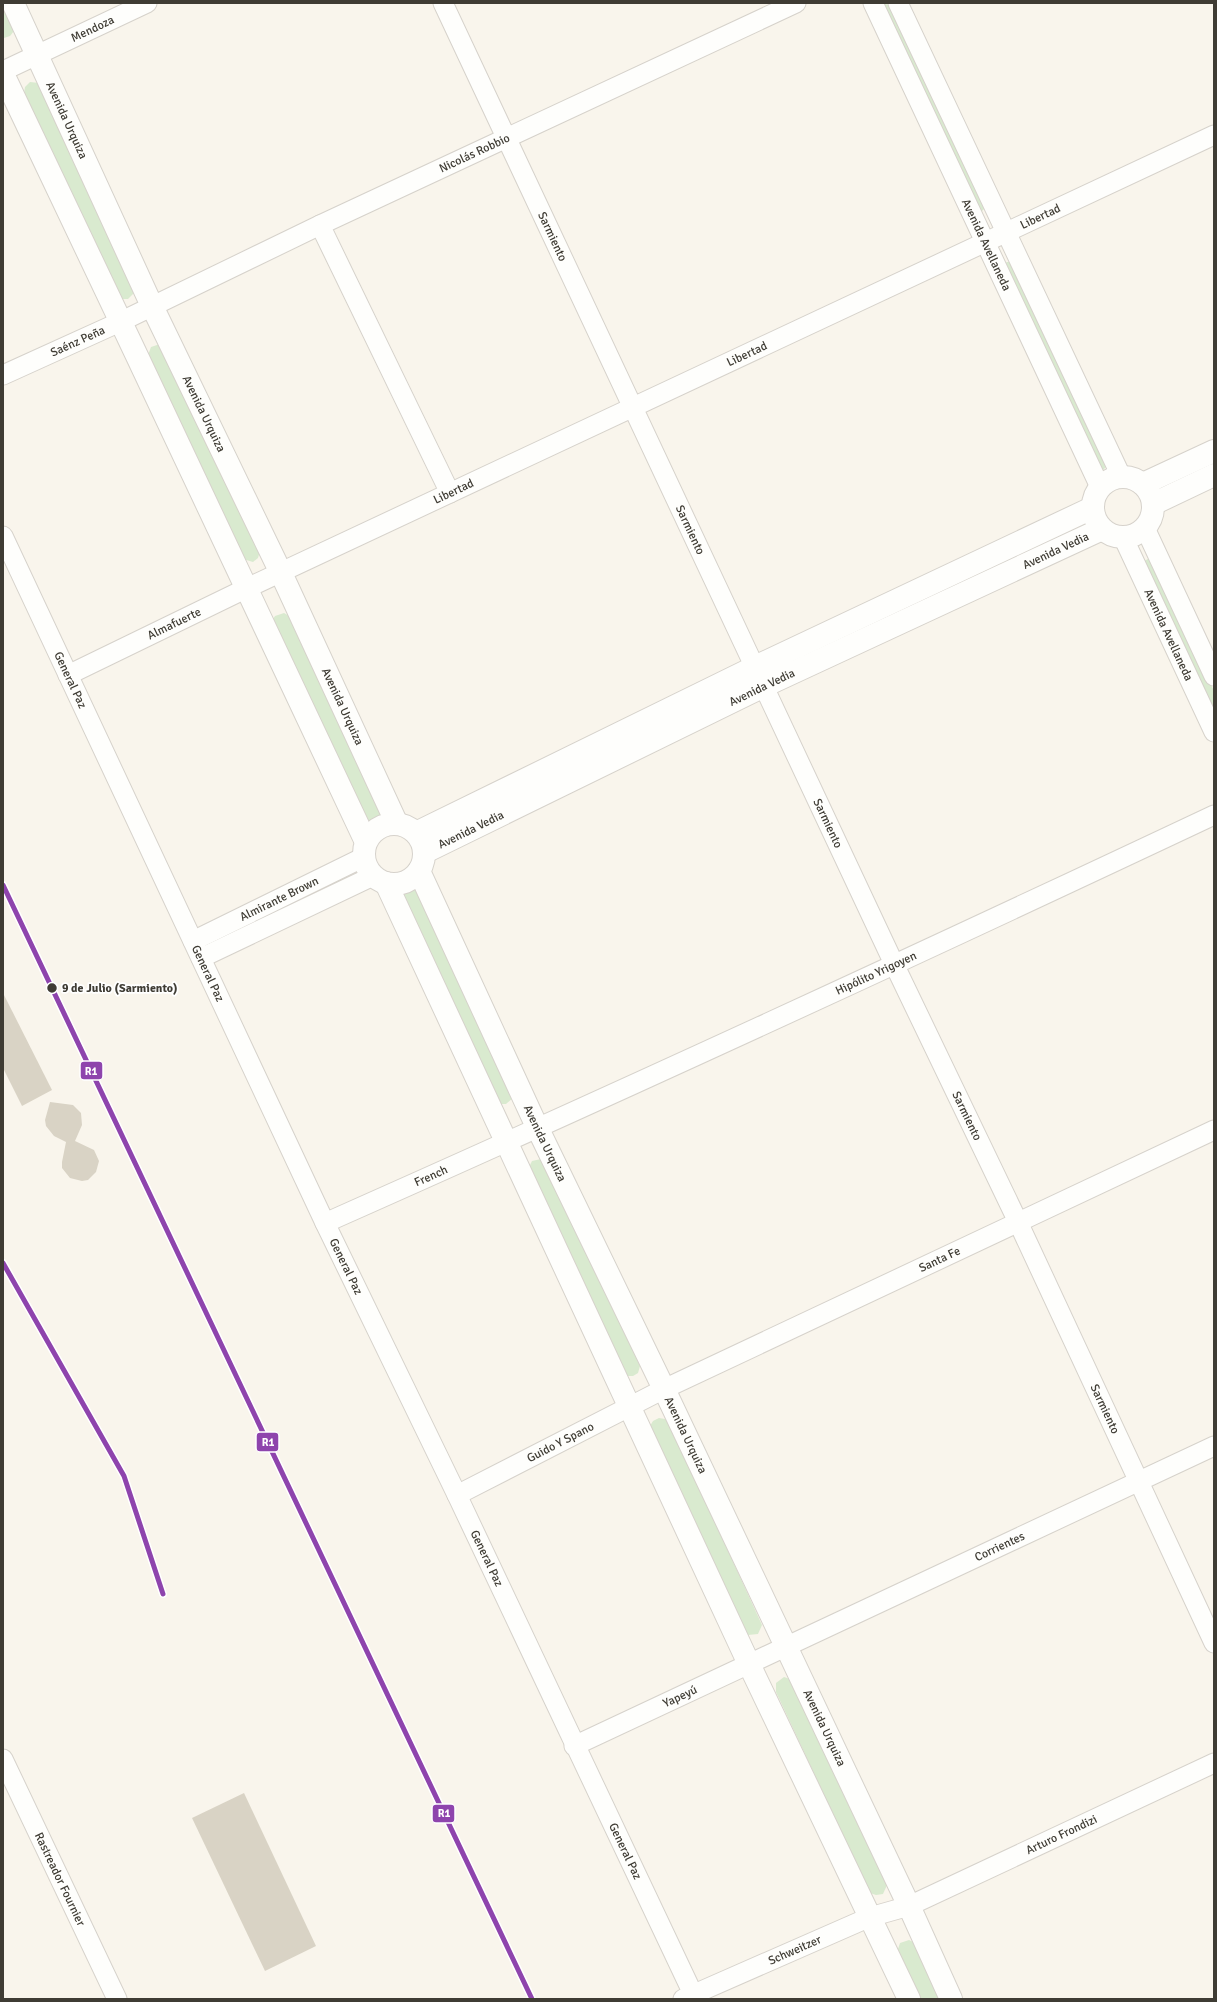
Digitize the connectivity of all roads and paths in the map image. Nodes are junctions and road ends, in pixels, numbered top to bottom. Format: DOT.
graph roads {
  1 [pos="13,3"];
  2 [pos="147,3"];
  3 [pos="443,3"];
  4 [pos="796,3"];
  5 [pos="873,3"];
  6 [pos="898,3"];
  7 [pos="37,54"];
  8 [pos="3,72"];
  9 [pos="1214,135"];
  10 [pos="506,138"];
  11 [pos="320,224"];
  12 [pos="1006,233"];
  13 [pos="985,242"];
  14 [pos="152,306"];
  15 [pos="122,321"];
  16 [pos="3,375"];
  17 [pos="633,408"];
  18 [pos="1214,451"];
  19 [pos="1214,475"];
  20 [pos="1121,476"];
  21 [pos="1143,484"];
  22 [pos="1100,487"];
  23 [pos="450,493"];
  24 [pos="1153,504"];
  25 [pos="1092,508"];
  26 [pos="1145,528"];
  27 [pos="1102,529"];
  28 [pos="3,536"];
  29 [pos="1123,537"];
  30 [pos="281,573"];
  31 [pos="245,589"];
  32 [pos="68,675"];
  33 [pos="1214,676"];
  34 [pos="760,677"];
  35 [pos="1214,732"];
  36 [pos="1214,815"];
  37 [pos="397,824"];
  38 [pos="420,852"];
  39 [pos="372,865"];
  40 [pos="197,950"];
  41 [pos="895,966"];
  42 [pos="538,1129"];
  43 [pos="1214,1130"];
  44 [pos="507,1143"];
  45 [pos="1018,1222"];
  46 [pos="325,1223"];
  47 [pos="664,1389"];
  48 [pos="630,1406"];
  49 [pos="1214,1446"];
  50 [pos="1138,1481"];
  51 [pos="457,1495"];
  52 [pos="1214,1644"];
  53 [pos="785,1647"];
  54 [pos="749,1664"];
  55 [pos="574,1746"];
  56 [pos="3,1759"];
  57 [pos="1214,1763"];
  58 [pos="909,1906"];
  59 [pos="870,1917"];
  60 [pos="688,1997"];
  61 [pos="117,1999"];
  62 [pos="909,1999"];
  63 [pos="951,1999"];
  1 -- 7 [label="main road, Avenida Urquiza"];
  2 -- 7 [label="street, Mendoza"];
  3 -- 10 [label="street, Sarmiento"];
  4 -- 10 [label="street, Nicolás Robbio"];
  5 -- 13 [label="street, Avenida Avellaneda"];
  6 -- 12 [label="street, Avenida Avellaneda"];
  7 -- 8 [label="street, Mendoza"];
  7 -- 14 [label="main road, Avenida Urquiza"];
  8 -- 15 [label="main road"];
  9 -- 12 [label="street, Libertad"];
  10 -- 11 [label="street, Nicolás Robbio"];
  10 -- 17 [label="street, Sarmiento"];
  11 -- 14 [label="street, Nicolás Robbio"];
  11 -- 23 [label="street"];
  12 -- 13 [label="street, Libertad"];
  12 -- 20 [label="street, Avenida Avellaneda"];
  13 -- 17 [label="street, Libertad"];
  13 -- 22 [label="street, Avenida Avellaneda"];
  14 -- 15 [label="street, Saénz Peña"];
  14 -- 30 [label="main road, Avenida Urquiza"];
  15 -- 16 [label="street, Saénz Peña"];
  15 -- 31 [label="main road"];
  17 -- 23 [label="street, Libertad"];
  17 -- 34 [label="street, Sarmiento"];
  18 -- 21 [label="main road"];
  19 -- 24 [label="main road"];
  20 -- 21 [label="main road"];
  20 -- 22 [label="main road"];
  21 -- 24 [label="main road"];
  22 -- 25 [label="main road"];
  23 -- 30 [label="street, Libertad"];
  24 -- 26 [label="main road"];
  25 -- 27 [label="main road"];
  25 -- 34 [label="main road, Avenida Vedia"];
  26 -- 29 [label="main road"];
  26 -- 33 [label="street, Avenida Avellaneda"];
  27 -- 29 [label="main road"];
  27 -- 34 [label="main road, Avenida Vedia"];
  28 -- 32 [label="street, General Paz"];
  29 -- 35 [label="street, Avenida Avellaneda"];
  30 -- 31 [label="street, Almafuerte"];
  30 -- 37 [label="main road, Avenida Urquiza"];
  31 -- 32 [label="street, Almafuerte"];
  31 -- 39 [label="main road"];
  32 -- 40 [label="street, General Paz"];
  34 -- 38 [label="main road, Avenida Vedia"];
  34 -- 41 [label="street, Sarmiento"];
  36 -- 41 [label="street, Hipólito Yrigoyen"];
  37 -- 38 [label="main road"];
  37 -- 39 [label="main road"];
  38 -- 39 [label="main road"];
  38 -- 42 [label="main road, Avenida Urquiza"];
  39 -- 40 [label="street, Almirante Brown"];
  39 -- 44 [label="main road"];
  40 -- 46 [label="street, General Paz"];
  41 -- 42 [label="street, Hipólito Yrigoyen"];
  41 -- 45 [label="street, Sarmiento"];
  42 -- 44 [label="street, French"];
  42 -- 47 [label="main road, Avenida Urquiza"];
  43 -- 45 [label="street, Santa Fe"];
  44 -- 46 [label="street, French"];
  44 -- 48 [label="main road"];
  45 -- 47 [label="street, Santa Fe"];
  45 -- 50 [label="street, Sarmiento"];
  46 -- 51 [label="street, General Paz"];
  47 -- 48 [label="street, Guido Y Spano"];
  47 -- 53 [label="main road, Avenida Urquiza"];
  48 -- 51 [label="street, Guido Y Spano"];
  48 -- 54 [label="main road"];
  49 -- 50 [label="street, Corrientes"];
  50 -- 52 [label="street, Sarmiento"];
  50 -- 53 [label="street, Corrientes"];
  51 -- 55 [label="street, General Paz"];
  53 -- 54 [label="street, Yapeyú"];
  53 -- 58 [label="main road, Avenida Urquiza"];
  54 -- 55 [label="street, Yapeyú"];
  54 -- 59 [label="main road"];
  55 -- 60 [label="street, General Paz"];
  56 -- 61 [label="street, Rastreador Fournier"];
  57 -- 58 [label="street, Arturo Frondizi"];
  58 -- 59 [label="street, Schweitzer"];
  58 -- 63 [label="main road, Avenida Urquiza"];
  59 -- 60 [label="street, Schweitzer"];
  59 -- 62 [label="main road"];
}
